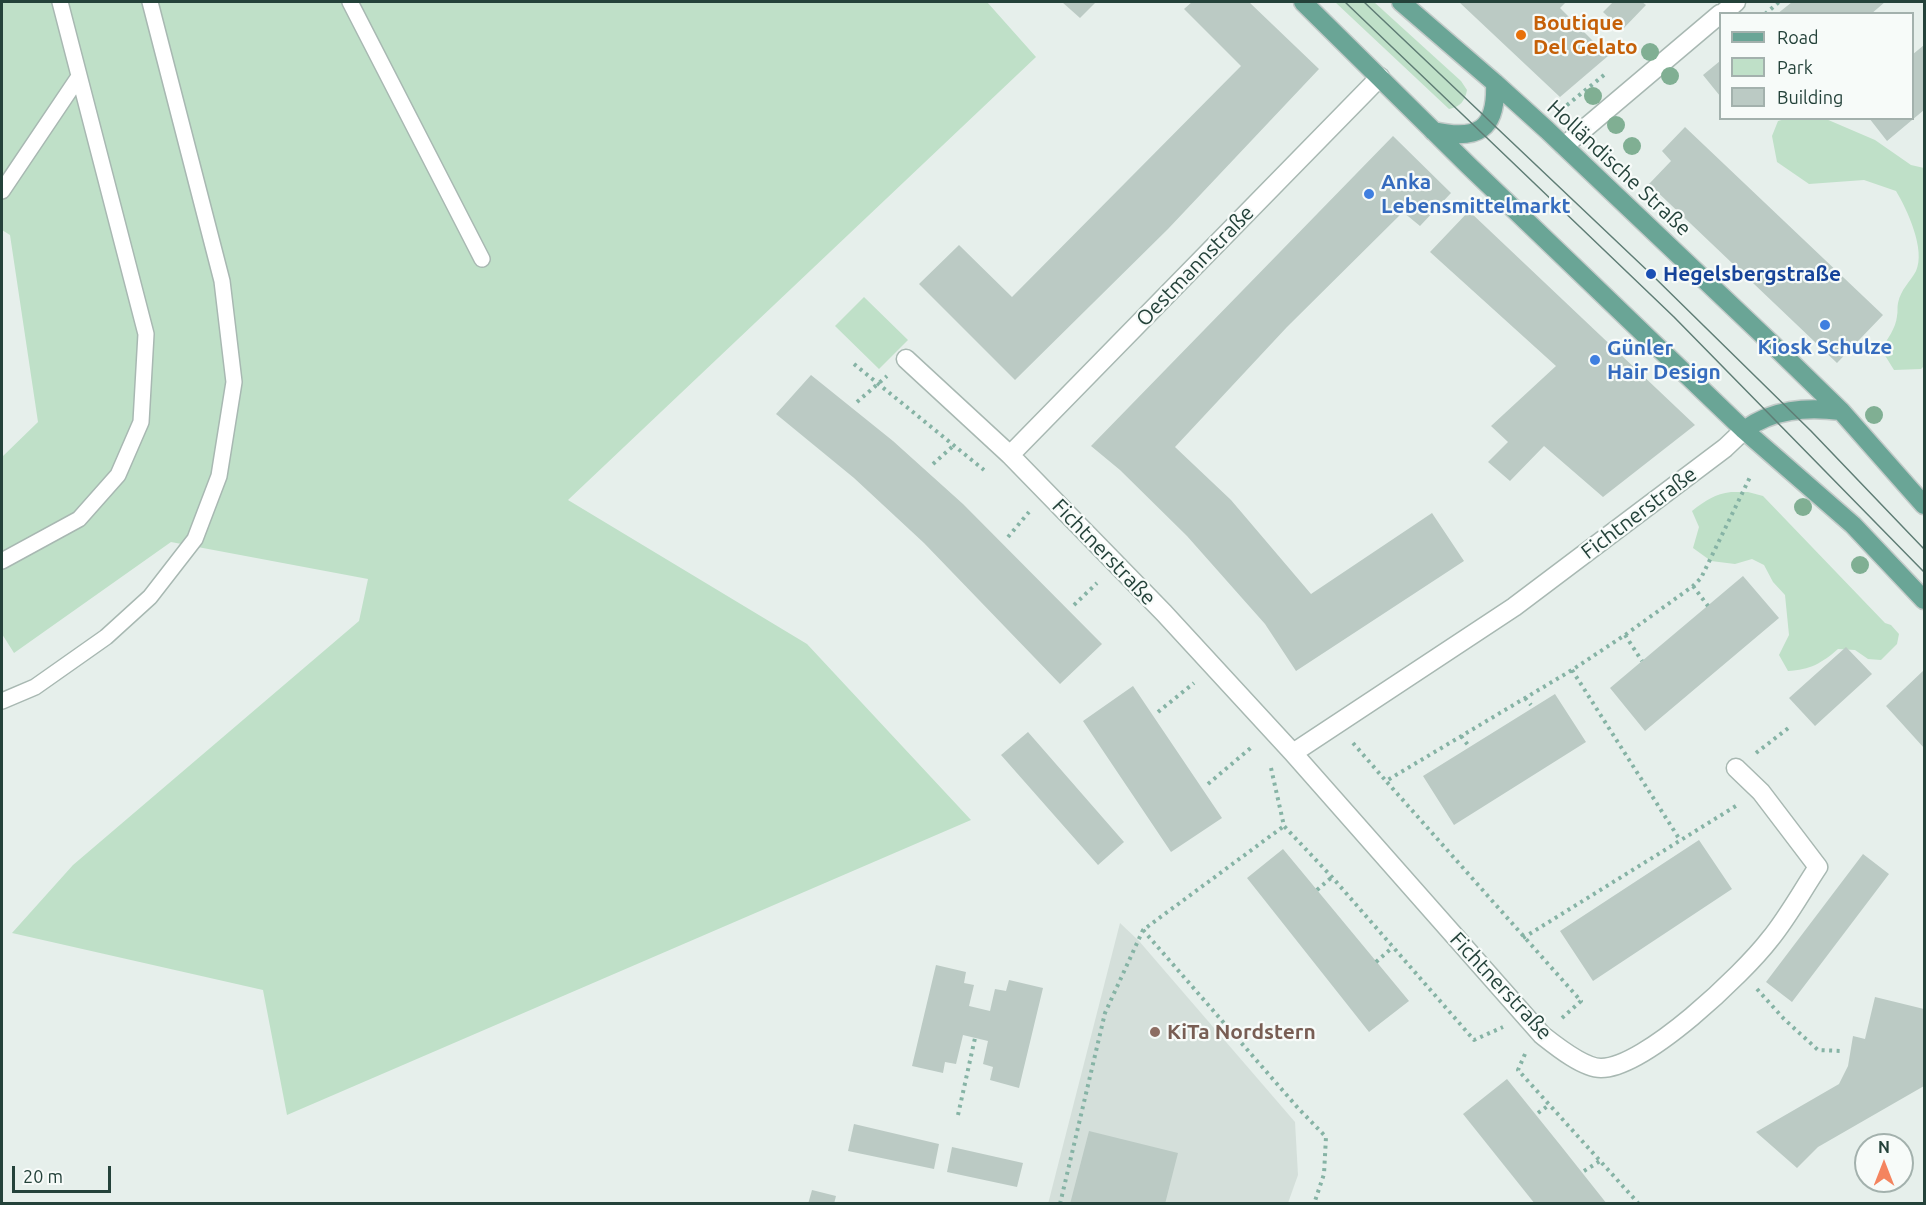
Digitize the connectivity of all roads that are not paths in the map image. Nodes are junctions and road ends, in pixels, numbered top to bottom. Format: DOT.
graph roads {
  1 [pos="60,2"];
  2 [pos="150,2"];
  3 [pos="350,2"];
  4 [pos="1303,2"];
  5 [pos="1401,2"];
  6 [pos="1736,2"];
  7 [pos="1724,12"];
  8 [pos="1719,16"];
  9 [pos="1380,77"];
  10 [pos="78,78"];
  11 [pos="1495,82"];
  12 [pos="1433,131"];
  13 [pos="1564,146"];
  14 [pos="2,191"];
  15 [pos="482,259"];
  16 [pos="906,359"];
  17 [pos="1841,411"];
  18 [pos="1744,430"];
  19 [pos="1010,455"];
  20 [pos="1924,505"];
  21 [pos="2,561"];
  22 [pos="1924,600"];
  23 [pos="2,701"];
  24 [pos="1293,753"];
  25 [pos="1737,768"];
  1 -- 10 [label="lane"];
  2 -- 23 [label="lane"];
  3 -- 15 [label="lane"];
  4 -- 9 [label="main road"];
  5 -- 11 [label="main road, Holländische Straße"];
  6 -- 7 [label="street"];
  8 -- 13 [label="street"];
  9 -- 12 [label="main road"];
  9 -- 19 [label="street, Oestmannstraße"];
  10 -- 14 [label="lane"];
  10 -- 21 [label="lane"];
  11 -- 12 [label="main road"];
  11 -- 13 [label="main road, Holländische Straße"];
  12 -- 18 [label="main road"];
  13 -- 17 [label="main road, Holländische Straße"];
  16 -- 19 [label="street, Fichtnerstraße"];
  17 -- 18 [label="main road"];
  17 -- 20 [label="main road, Holländische Straße"];
  18 -- 22 [label="main road"];
  18 -- 24 [label="street, Fichtnerstraße"];
  19 -- 24 [label="street, Fichtnerstraße"];
  24 -- 25 [label="street, Fichtnerstraße"];
}
